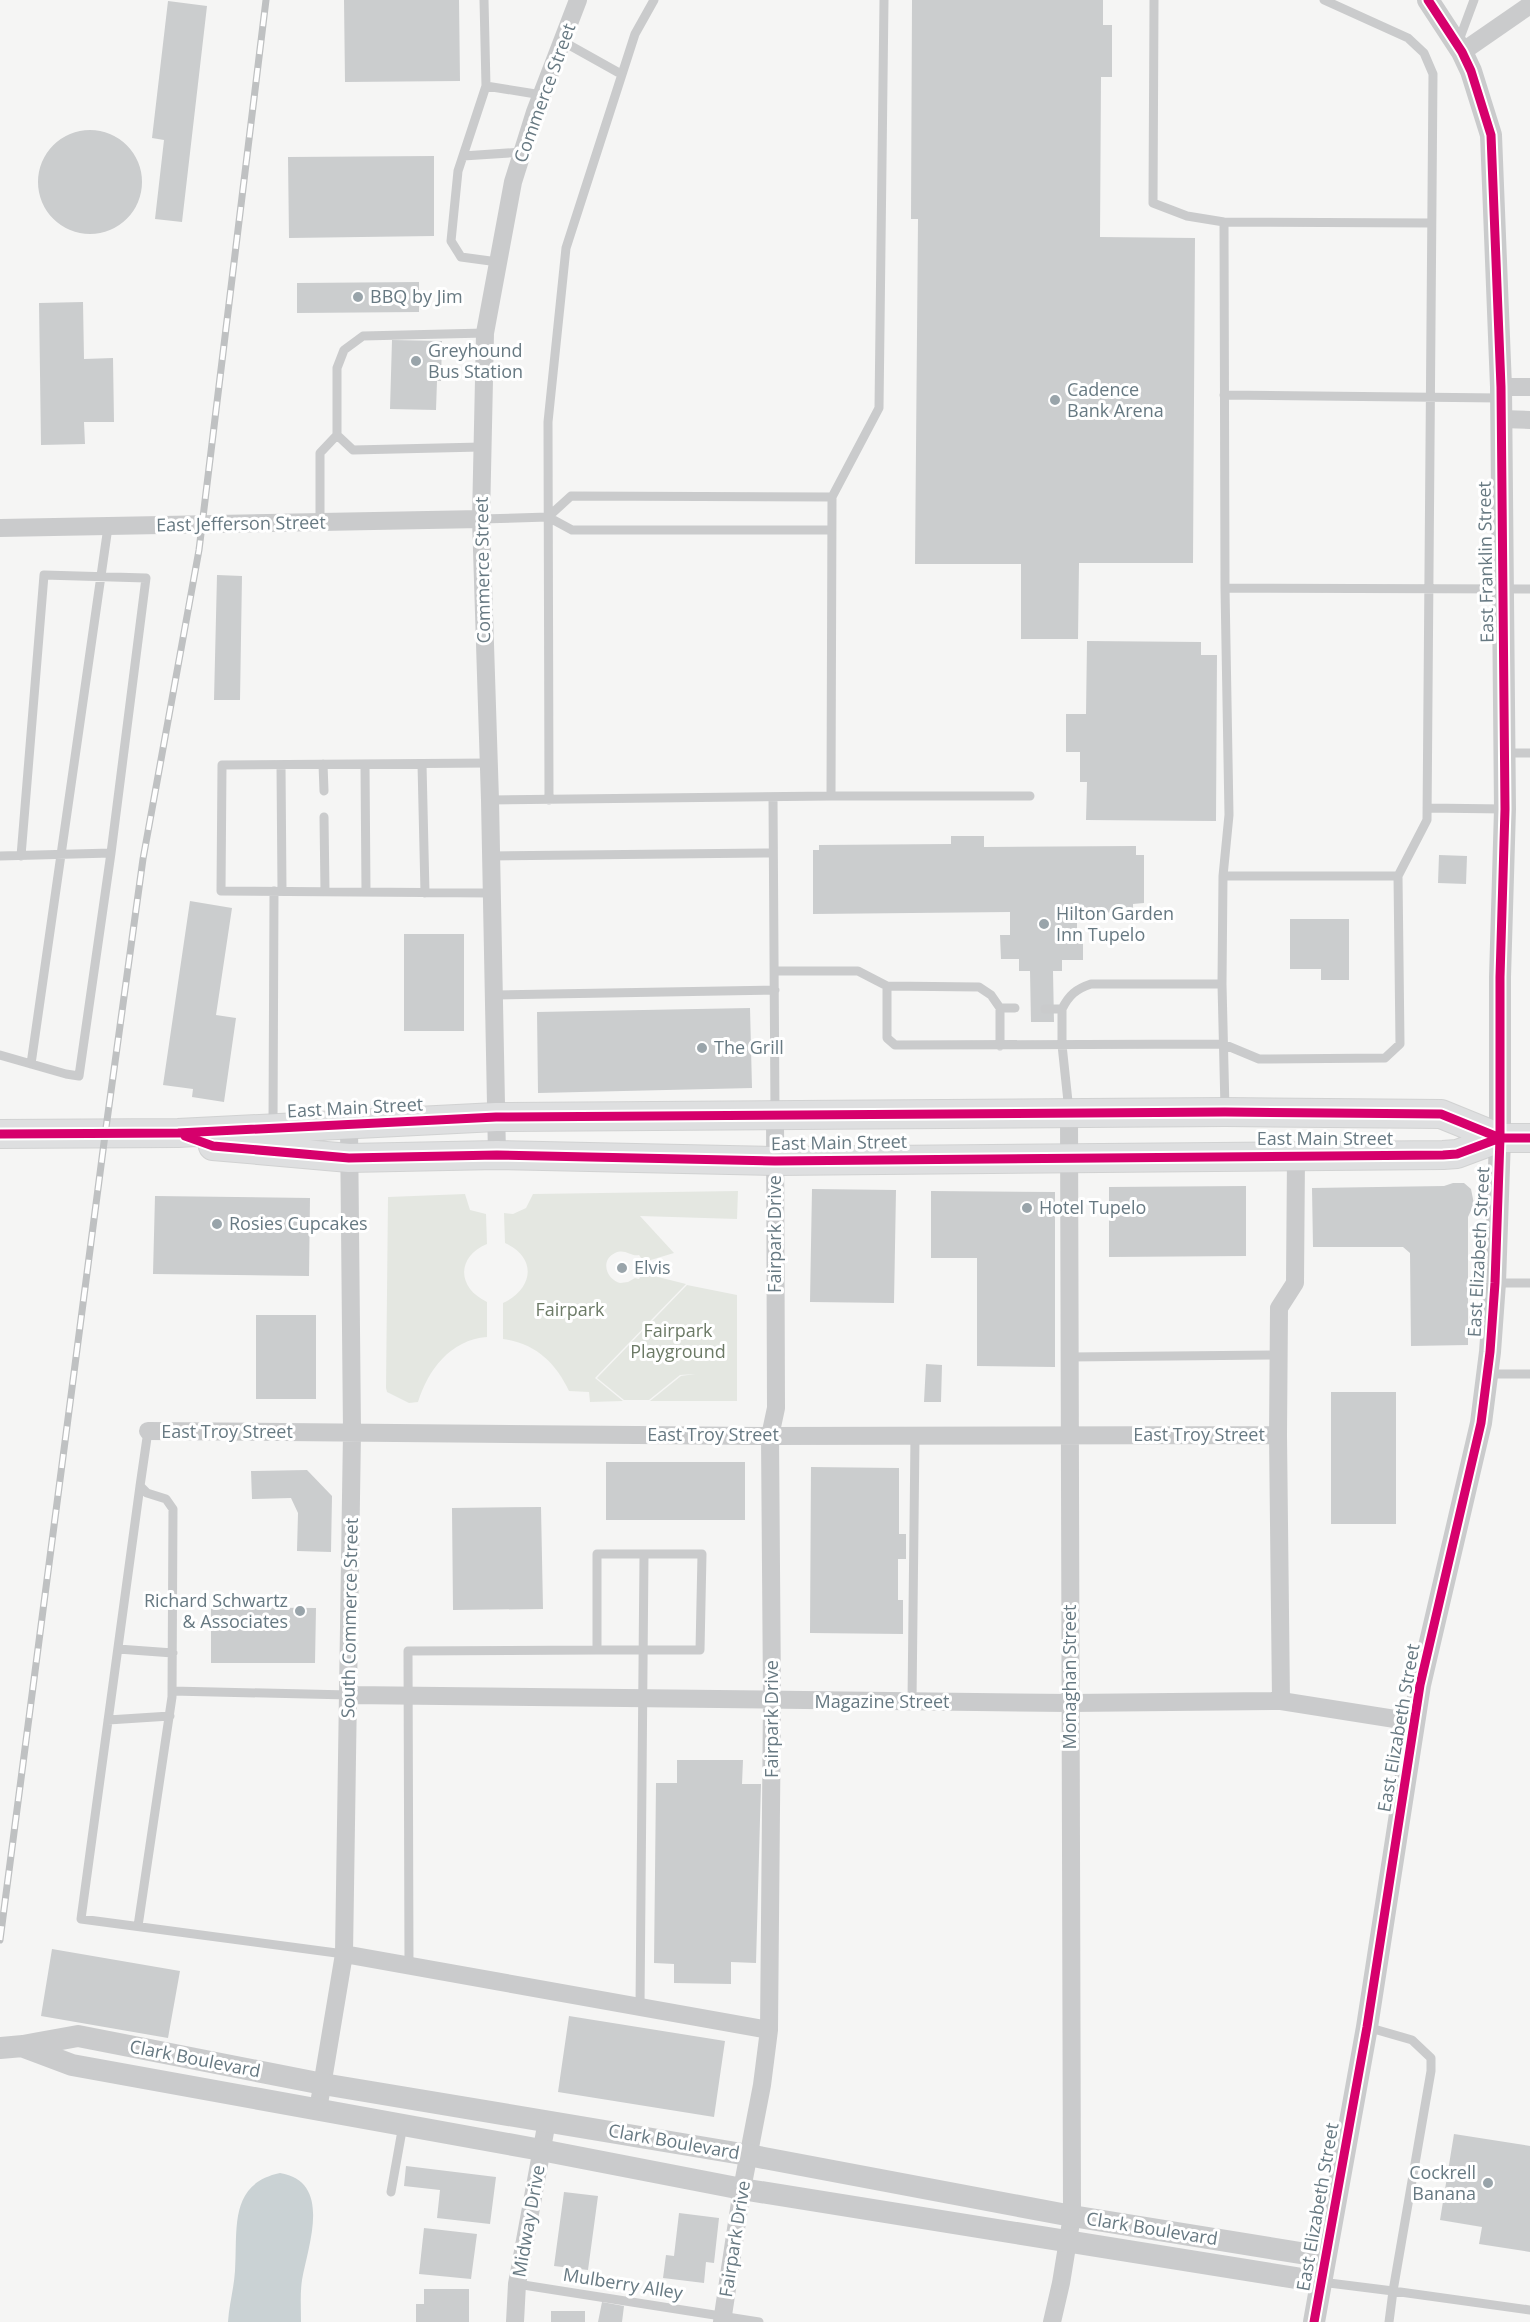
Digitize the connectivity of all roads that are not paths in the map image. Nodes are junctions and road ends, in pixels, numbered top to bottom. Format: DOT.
graph roads {
  1 [pos="484,0"];
  2 [pos="578,0"];
  3 [pos="654,0"];
  4 [pos="884,0"];
  5 [pos="1154,0"];
  6 [pos="1324,0"];
  7 [pos="1428,0"];
  8 [pos="1474,0"];
  9 [pos="1530,4"];
  10 [pos="562,41"];
  11 [pos="1459,48"];
  12 [pos="621,74"];
  13 [pos="486,86"];
  14 [pos="542,95"];
  15 [pos="523,152"];
  16 [pos="463,156"];
  17 [pos="1224,222"];
  18 [pos="1431,224"];
  19 [pos="498,262"];
  20 [pos="484,333"];
  21 [pos="1530,387"];
  22 [pos="1224,395"];
  23 [pos="1430,398"];
  24 [pos="1501,401"];
  25 [pos="1530,420"];
  26 [pos="337,435"];
  27 [pos="481,447"];
  28 [pos="832,497"];
  29 [pos="548,517"];
  30 [pos="481,519"];
  31 [pos="320,522"];
  32 [pos="108,527"];
  33 [pos="0,528"];
  34 [pos="832,530"];
  35 [pos="101,576"];
  36 [pos="1225,588"];
  37 [pos="1429,589"];
  38 [pos="1503,589"];
  39 [pos="1530,589"];
  40 [pos="1504,753"];
  41 [pos="1530,753"];
  42 [pos="489,763"];
  43 [pos="323,764"];
  44 [pos="365,764"];
  45 [pos="422,764"];
  46 [pos="281,765"];
  47 [pos="324,791"];
  48 [pos="831,796"];
  49 [pos="1030,796"];
  50 [pos="773,797"];
  51 [pos="490,800"];
  52 [pos="549,800"];
  53 [pos="1427,808"];
  54 [pos="1505,809"];
  55 [pos="324,817"];
  56 [pos="111,853"];
  57 [pos="773,853"];
  58 [pos="61,855"];
  59 [pos="0,856"];
  60 [pos="21,856"];
  61 [pos="490,856"];
  62 [pos="1223,876"];
  63 [pos="1398,876"];
  64 [pos="278,891"];
  65 [pos="325,892"];
  66 [pos="366,892"];
  67 [pos="425,893"];
  68 [pos="491,893"];
  69 [pos="775,971"];
  70 [pos="1222,984"];
  71 [pos="887,987"];
  72 [pos="775,990"];
  73 [pos="493,995"];
  74 [pos="1000,1008"];
  75 [pos="1015,1008"];
  76 [pos="1044,1009"];
  77 [pos="1062,1009"];
  78 [pos="1223,1044"];
  79 [pos="1062,1045"];
  80 [pos="1000,1046"];
  81 [pos="0,1055"];
  82 [pos="31,1064"];
  83 [pos="1225,1112"];
  84 [pos="1069,1113"];
  85 [pos="775,1114"];
  86 [pos="496,1116"];
  87 [pos="349,1124"];
  88 [pos="273,1128"];
  89 [pos="178,1133"];
  90 [pos="0,1134"];
  91 [pos="1500,1138"];
  92 [pos="1530,1138"];
  93 [pos="497,1155"];
  94 [pos="1296,1156"];
  95 [pos="1069,1157"];
  96 [pos="349,1158"];
  97 [pos="775,1161"];
  98 [pos="1495,1283"];
  99 [pos="1530,1283"];
  100 [pos="1279,1355"];
  101 [pos="1070,1357"];
  102 [pos="1487,1374"];
  103 [pos="1530,1374"];
  104 [pos="148,1431"];
  105 [pos="352,1432"];
  106 [pos="1070,1435"];
  107 [pos="1278,1435"];
  108 [pos="770,1436"];
  109 [pos="915,1436"];
  110 [pos="140,1486"];
  111 [pos="644,1554"];
  112 [pos="118,1649"];
  113 [pos="597,1650"];
  114 [pos="642,1650"];
  115 [pos="172,1653"];
  116 [pos="172,1692"];
  117 [pos="349,1695"];
  118 [pos="407,1696"];
  119 [pos="642,1698"];
  120 [pos="772,1699"];
  121 [pos="1281,1701"];
  122 [pos="912,1702"];
  123 [pos="1070,1703"];
  124 [pos="170,1716"];
  125 [pos="108,1720"];
  126 [pos="1414,1722"];
  127 [pos="138,1926"];
  128 [pos="344,1954"];
  129 [pos="409,1966"];
  130 [pos="640,2007"];
  131 [pos="1367,2028"];
  132 [pos="769,2030"];
  133 [pos="22,2046"];
  134 [pos="0,2048"];
  135 [pos="322,2084"];
  136 [pos="318,2110"];
  137 [pos="547,2121"];
  138 [pos="403,2125"];
  139 [pos="541,2150"];
  140 [pos="748,2155"];
  141 [pos="742,2189"];
  142 [pos="391,2192"];
  143 [pos="1072,2216"];
  144 [pos="1068,2242"];
  145 [pos="1325,2257"];
  146 [pos="1321,2282"];
  147 [pos="517,2284"];
  148 [pos="1393,2291"];
  149 [pos="1530,2310"];
  150 [pos="723,2319"];
  151 [pos="515,2322"];
  152 [pos="759,2322"];
  153 [pos="1052,2322"];
  154 [pos="1314,2322"];
  155 [pos="1389,2322"];
  1 -- 13 [label="lane"];
  2 -- 10 [label="street, Commerce Street"];
  3 -- 12 [label="lane"];
  4 -- 28 [label="lane"];
  5 -- 17 [label="lane"];
  6 -- 18 [label="lane"];
  7 -- 11 [label="street, East Franklin Street"];
  8 -- 11 [label="lane"];
  9 -- 11 [label="street"];
  10 -- 12 [label="lane"];
  10 -- 14 [label="street, Commerce Street"];
  11 -- 24 [label="street, East Franklin Street"];
  12 -- 29 [label="lane"];
  13 -- 14 [label="lane"];
  13 -- 16 [label="lane"];
  14 -- 15 [label="street, Commerce Street"];
  15 -- 16 [label="lane"];
  15 -- 19 [label="street, Commerce Street"];
  16 -- 19 [label="lane"];
  17 -- 18 [label="lane"];
  17 -- 22 [label="lane"];
  18 -- 23 [label="lane"];
  19 -- 20 [label="street, Commerce Street"];
  20 -- 26 [label="lane"];
  20 -- 27 [label="street, Commerce Street"];
  21 -- 24 [label="street"];
  22 -- 23 [label="lane"];
  22 -- 36 [label="lane"];
  23 -- 24 [label="lane"];
  23 -- 37 [label="lane"];
  24 -- 25 [label="street"];
  24 -- 38 [label="street, East Franklin Street"];
  26 -- 27 [label="lane"];
  26 -- 31 [label="lane"];
  27 -- 30 [label="street, Commerce Street"];
  28 -- 29 [label="lane"];
  28 -- 34 [label="lane"];
  29 -- 30 [label="lane"];
  29 -- 34 [label="lane"];
  29 -- 52 [label="lane"];
  30 -- 31 [label="street, East Jefferson Street"];
  30 -- 42 [label="street, Commerce Street"];
  31 -- 32 [label="street, East Jefferson Street"];
  32 -- 33 [label="street, East Jefferson Street"];
  32 -- 35 [label="lane"];
  34 -- 48 [label="lane"];
  35 -- 56 [label="lane"];
  35 -- 58 [label="lane"];
  35 -- 60 [label="lane"];
  36 -- 37 [label="lane"];
  36 -- 62 [label="lane"];
  37 -- 38 [label="lane"];
  37 -- 53 [label="lane"];
  38 -- 39 [label="lane"];
  38 -- 40 [label="street, East Franklin Street"];
  40 -- 41 [label="lane"];
  40 -- 54 [label="street, East Franklin Street"];
  42 -- 45 [label="lane"];
  42 -- 51 [label="street, Commerce Street"];
  43 -- 44 [label="lane"];
  43 -- 46 [label="lane"];
  43 -- 47 [label="lane"];
  44 -- 45 [label="lane"];
  44 -- 66 [label="lane"];
  45 -- 67 [label="lane"];
  46 -- 64 [label="lane"];
  46 -- 64 [label="lane"];
  48 -- 49 [label="lane"];
  48 -- 50 [label="lane"];
  50 -- 52 [label="lane"];
  50 -- 57 [label="lane"];
  51 -- 52 [label="lane"];
  51 -- 61 [label="street, Commerce Street"];
  53 -- 54 [label="lane"];
  53 -- 63 [label="lane"];
  54 -- 91 [label="street, East Franklin Street"];
  55 -- 65 [label="lane"];
  56 -- 58 [label="lane"];
  56 -- 82 [label="lane"];
  57 -- 61 [label="lane"];
  57 -- 69 [label="lane"];
  58 -- 60 [label="lane"];
  58 -- 82 [label="lane"];
  59 -- 60 [label="lane"];
  61 -- 68 [label="street, Commerce Street"];
  62 -- 63 [label="lane"];
  62 -- 70 [label="lane"];
  63 -- 78 [label="lane"];
  64 -- 65 [label="lane"];
  64 -- 88 [label="lane"];
  65 -- 66 [label="lane"];
  66 -- 67 [label="lane"];
  67 -- 68 [label="lane"];
  68 -- 73 [label="street, Commerce Street"];
  69 -- 71 [label="lane"];
  69 -- 72 [label="lane"];
  70 -- 77 [label="lane"];
  70 -- 78 [label="lane"];
  71 -- 74 [label="lane"];
  71 -- 80 [label="lane"];
  72 -- 73 [label="lane"];
  72 -- 85 [label="lane"];
  73 -- 86 [label="street, Commerce Street"];
  74 -- 75 [label="lane"];
  74 -- 80 [label="lane"];
  76 -- 77 [label="lane"];
  77 -- 79 [label="lane"];
  78 -- 79 [label="lane"];
  78 -- 83 [label="lane"];
  79 -- 80 [label="lane"];
  79 -- 84 [label="lane"];
  81 -- 82 [label="lane"];
  83 -- 84 [label="main road, East Main Street"];
  83 -- 91 [label="main road, East Main Street"];
  84 -- 85 [label="main road, East Main Street"];
  84 -- 95 [label="street, Monaghan Street"];
  85 -- 86 [label="main road, East Main Street"];
  85 -- 97 [label="street, Fairpark Drive"];
  86 -- 87 [label="main road, East Main Street"];
  86 -- 93 [label="street, Commerce Street"];
  87 -- 88 [label="main road, East Main Street"];
  87 -- 96 [label="street, South Commerce Street"];
  88 -- 89 [label="main road, East Main Street"];
  89 -- 90 [label="main road, East Main Street"];
  89 -- 96 [label="main road, East Main Street"];
  91 -- 92 [label="main road, East Main Street"];
  91 -- 94 [label="main road, East Main Street"];
  91 -- 98 [label="street, East Elizabeth Street"];
  93 -- 96 [label="main road, East Main Street"];
  93 -- 97 [label="main road, East Main Street"];
  94 -- 95 [label="main road, East Main Street"];
  94 -- 100 [label="street"];
  95 -- 97 [label="main road, East Main Street"];
  95 -- 101 [label="street, Monaghan Street"];
  96 -- 105 [label="street, South Commerce Street"];
  97 -- 108 [label="street, Fairpark Drive"];
  98 -- 99 [label="lane"];
  98 -- 102 [label="street, East Elizabeth Street"];
  100 -- 101 [label="lane"];
  100 -- 107 [label="street"];
  101 -- 106 [label="street, Monaghan Street"];
  102 -- 103 [label="lane"];
  102 -- 126 [label="street, East Elizabeth Street"];
  104 -- 105 [label="street, East Troy Street"];
  104 -- 110 [label="lane"];
  105 -- 108 [label="street, East Troy Street"];
  105 -- 117 [label="street, South Commerce Street"];
  106 -- 107 [label="street, East Troy Street"];
  106 -- 109 [label="street, East Troy Street"];
  106 -- 123 [label="street, Monaghan Street"];
  107 -- 121 [label="street"];
  108 -- 109 [label="street, East Troy Street"];
  108 -- 120 [label="street, Fairpark Drive"];
  109 -- 122 [label="lane"];
  110 -- 112 [label="lane"];
  110 -- 115 [label="lane"];
  111 -- 113 [label="lane"];
  111 -- 114 [label="lane"];
  111 -- 114 [label="lane"];
  112 -- 115 [label="lane"];
  112 -- 125 [label="lane"];
  113 -- 114 [label="lane"];
  113 -- 118 [label="lane"];
  114 -- 119 [label="lane"];
  115 -- 116 [label="lane"];
  116 -- 117 [label="lane"];
  116 -- 124 [label="lane"];
  117 -- 118 [label="street, Magazine Street"];
  117 -- 128 [label="street, South Commerce Street"];
  118 -- 119 [label="street, Magazine Street"];
  118 -- 129 [label="lane"];
  119 -- 120 [label="street, Magazine Street"];
  119 -- 130 [label="lane"];
  120 -- 122 [label="street, Magazine Street"];
  120 -- 132 [label="street, Fairpark Drive"];
  121 -- 123 [label="street, Magazine Street"];
  121 -- 126 [label="street, Magazine Street"];
  122 -- 123 [label="street, Magazine Street"];
  123 -- 143 [label="street, Monaghan Street"];
  124 -- 125 [label="lane"];
  124 -- 127 [label="lane"];
  125 -- 127 [label="lane"];
  126 -- 131 [label="street, East Elizabeth Street"];
  127 -- 128 [label="lane"];
  128 -- 129 [label="street"];
  128 -- 135 [label="street, South Commerce Street"];
  129 -- 130 [label="street"];
  130 -- 132 [label="street"];
  131 -- 145 [label="street, East Elizabeth Street"];
  131 -- 148 [label="lane"];
  132 -- 140 [label="street, Fairpark Drive"];
  133 -- 134 [label="street, Clark Boulevard"];
  133 -- 135 [label="street, Clark Boulevard"];
  133 -- 136 [label="street, Clark Boulevard"];
  135 -- 136 [label="street, South Commerce Street"];
  135 -- 137 [label="street, Clark Boulevard"];
  136 -- 138 [label="street, Clark Boulevard"];
  137 -- 139 [label="street, Midway Drive"];
  137 -- 140 [label="street, Clark Boulevard"];
  138 -- 139 [label="street, Clark Boulevard"];
  138 -- 142 [label="lane"];
  139 -- 141 [label="street, Clark Boulevard"];
  139 -- 147 [label="street, Midway Drive"];
  140 -- 141 [label="street, Fairpark Drive"];
  140 -- 143 [label="street, Clark Boulevard"];
  141 -- 144 [label="street, Clark Boulevard"];
  141 -- 150 [label="street, Fairpark Drive"];
  143 -- 144 [label="street, Monaghan Street"];
  143 -- 145 [label="street, Clark Boulevard"];
  144 -- 146 [label="street, Clark Boulevard"];
  144 -- 153 [label="street, Monaghan Street"];
  145 -- 146 [label="street, East Elizabeth Street"];
  146 -- 148 [label="lane"];
  146 -- 154 [label="street, East Elizabeth Street"];
  147 -- 150 [label="lane, Mulberry Alley"];
  147 -- 151 [label="street, Midway Drive"];
  148 -- 149 [label="lane"];
  148 -- 155 [label="lane"];
  150 -- 152 [label="lane, Mulberry Alley"];
}
